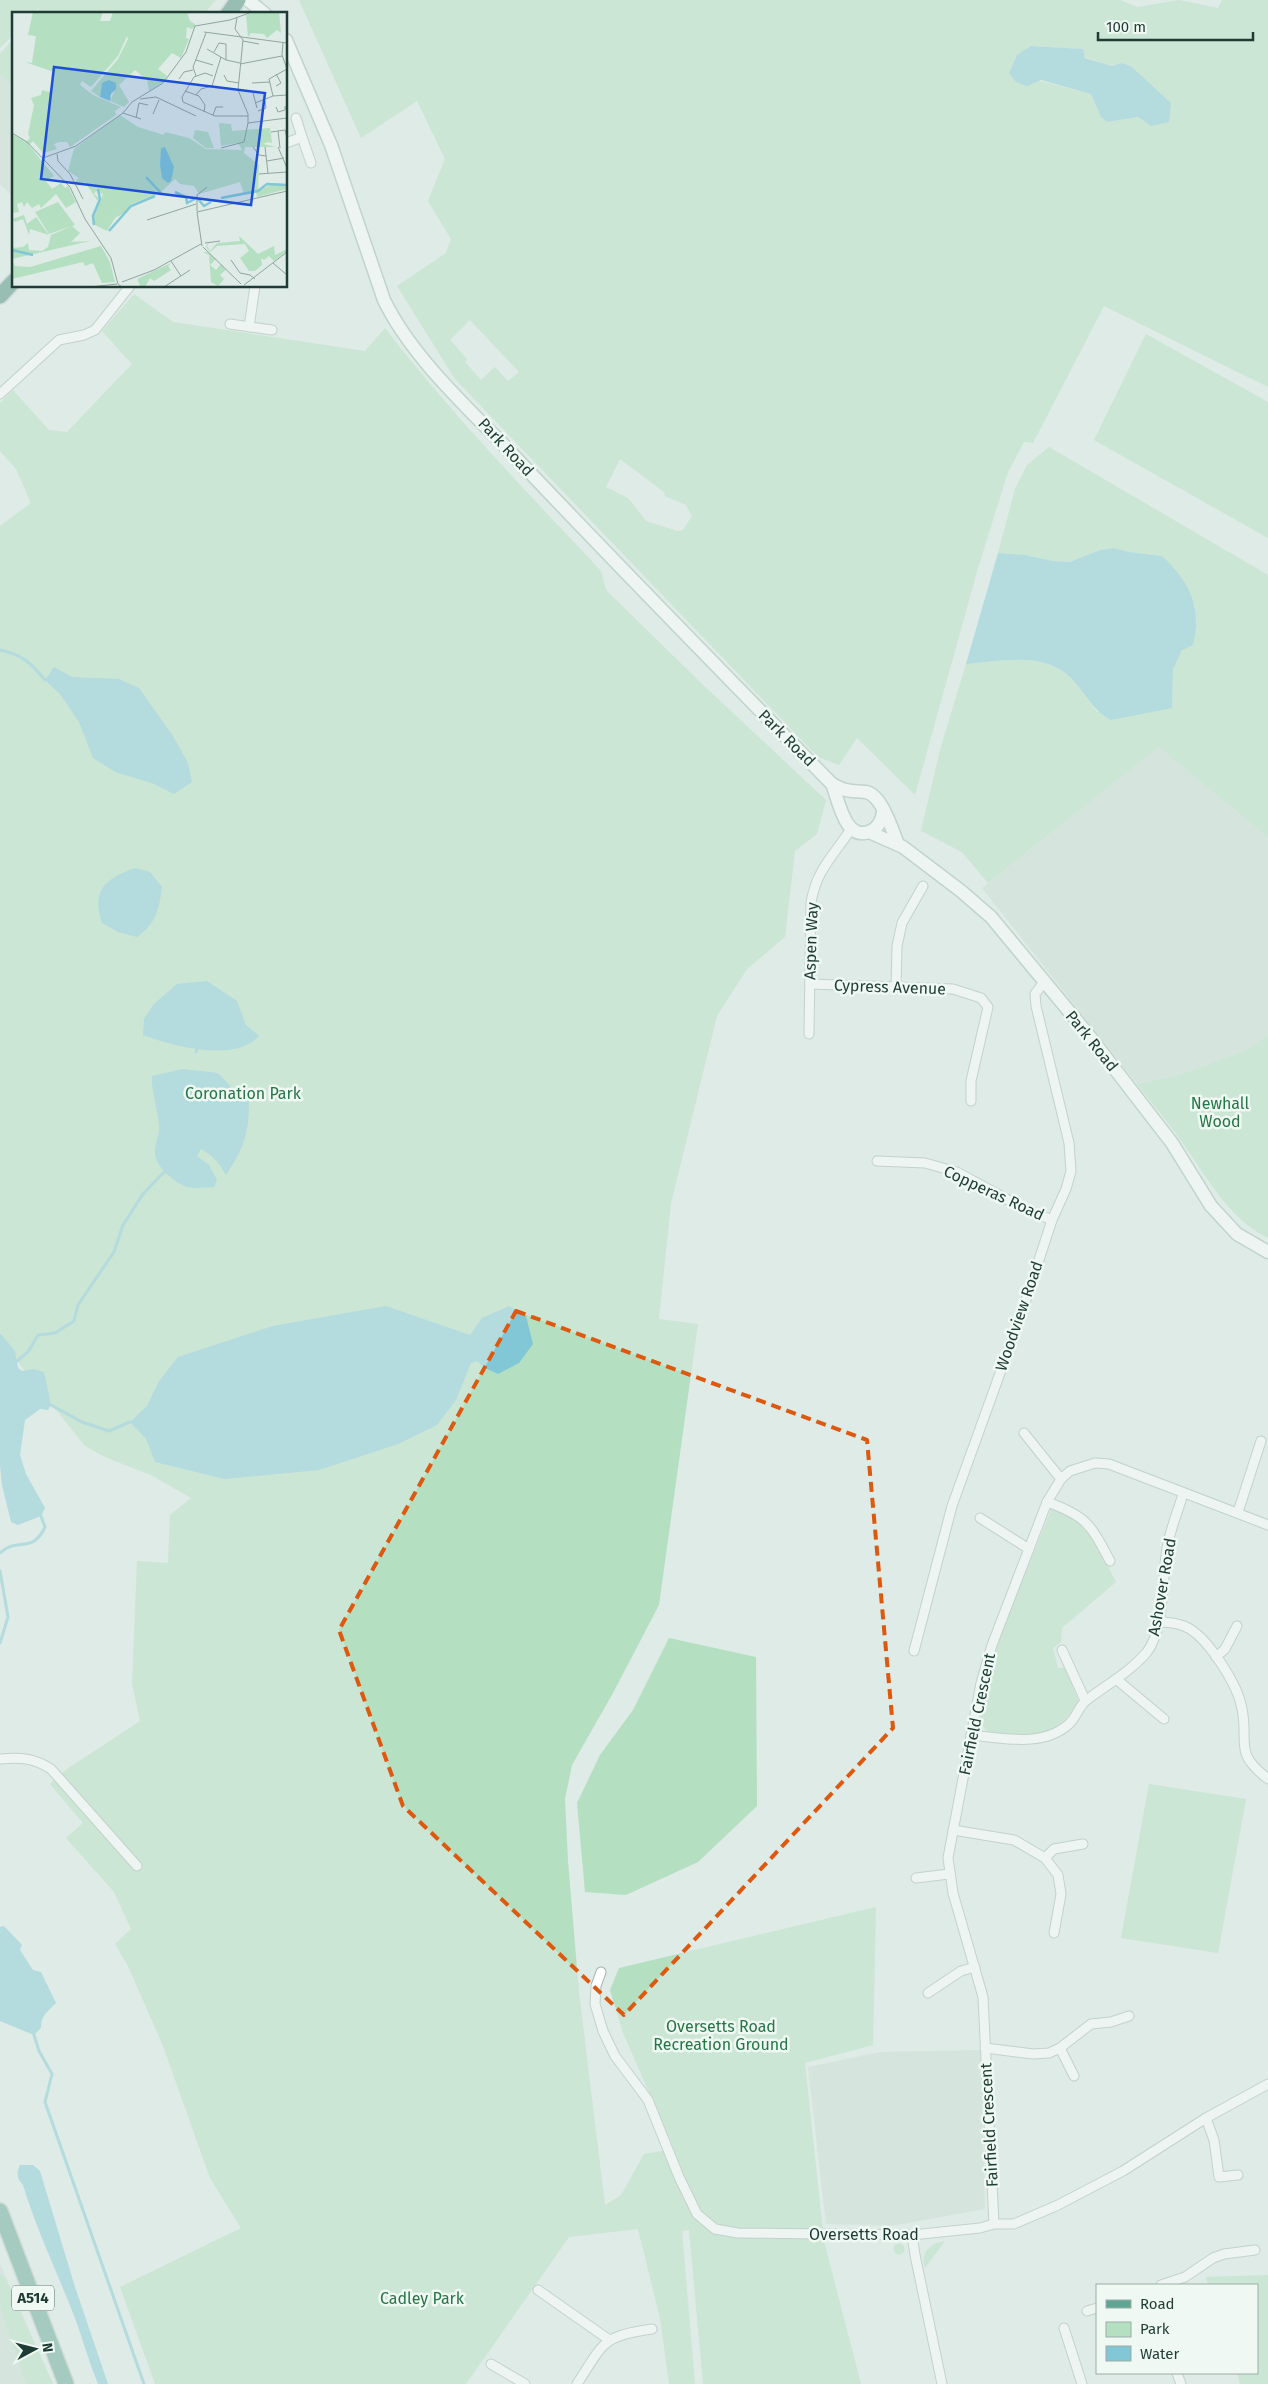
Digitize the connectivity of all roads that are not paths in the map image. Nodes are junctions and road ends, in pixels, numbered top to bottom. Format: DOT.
graph roads {
  1 [pos="238,0"];
  2 [pos="248,0"];
  3 [pos="229,12"];
  4 [pos="263,12"];
  5 [pos="288,45"];
  6 [pos="296,118"];
  7 [pos="302,138"];
  8 [pos="288,142"];
  9 [pos="311,163"];
  10 [pos="12,282"];
  11 [pos="128,288"];
  12 [pos="255,288"];
  13 [pos="0,296"];
  14 [pos="230,324"];
  15 [pos="249,327"];
  16 [pos="272,330"];
  17 [pos="1,392"];
  18 [pos="832,784"];
  19 [pos="859,792"];
  20 [pos="843,811"];
  21 [pos="883,812"];
  22 [pos="851,829"];
  23 [pos="868,832"];
  24 [pos="898,844"];
  25 [pos="923,886"];
  26 [pos="1044,982"];
  27 [pos="810,984"];
  28 [pos="896,987"];
  29 [pos="809,1034"];
  30 [pos="971,1100"];
  31 [pos="877,1161"];
  32 [pos="1052,1220"];
  33 [pos="1268,1252"];
  34 [pos="1024,1433"];
  35 [pos="1261,1442"];
  36 [pos="1061,1478"];
  37 [pos="1183,1494"];
  38 [pos="1047,1502"];
  39 [pos="1238,1512"];
  40 [pos="980,1518"];
  41 [pos="1268,1525"];
  42 [pos="1029,1549"];
  43 [pos="1110,1561"];
  44 [pos="1158,1622"];
  45 [pos="1237,1626"];
  46 [pos="1062,1650"];
  47 [pos="914,1651"];
  48 [pos="1216,1657"];
  49 [pos="1116,1679"];
  50 [pos="1085,1700"];
  51 [pos="1164,1719"];
  52 [pos="971,1736"];
  53 [pos="0,1759"];
  54 [pos="1268,1779"];
  55 [pos="954,1830"];
  56 [pos="1083,1844"];
  57 [pos="1045,1858"];
  58 [pos="137,1866"];
  59 [pos="949,1874"];
  60 [pos="916,1878"];
  61 [pos="1054,1933"];
  62 [pos="975,1967"];
  63 [pos="601,1972"];
  64 [pos="928,1993"];
  65 [pos="1129,2016"];
  66 [pos="985,2048"];
  67 [pos="1060,2048"];
  68 [pos="1074,2076"];
  69 [pos="1268,2084"];
  70 [pos="1206,2118"];
  71 [pos="1238,2175"];
  72 [pos="0,2211"];
  73 [pos="994,2224"];
  74 [pos="912,2235"];
  75 [pos="1255,2250"];
  76 [pos="1164,2284"];
  77 [pos="538,2290"];
  78 [pos="1096,2308"];
  79 [pos="1087,2311"];
  80 [pos="1064,2328"];
  81 [pos="652,2329"];
  82 [pos="608,2339"];
  83 [pos="491,2364"];
  84 [pos="66,2384"];
  85 [pos="524,2384"];
  86 [pos="577,2384"];
  87 [pos="942,2384"];
  88 [pos="1082,2384"];
  1 -- 3 [label="highway"];
  2 -- 4 [label="main road"];
  5 -- 18 [label="main road, Park Road"];
  6 -- 7 [label="street"];
  7 -- 8 [label="street"];
  7 -- 9 [label="street"];
  10 -- 13 [label="highway"];
  11 -- 17 [label="street"];
  12 -- 15 [label="street"];
  14 -- 15 [label="street"];
  15 -- 16 [label="street"];
  18 -- 19 [label="main road, Park Road"];
  18 -- 20 [label="main road, Park Road"];
  19 -- 20 [label="main road"];
  19 -- 21 [label="main road, Park Road"];
  20 -- 22 [label="main road, Park Road"];
  21 -- 23 [label="main road"];
  21 -- 24 [label="main road, Park Road"];
  22 -- 23 [label="main road, Park Road"];
  22 -- 27 [label="street, Aspen Way"];
  23 -- 24 [label="main road, Park Road"];
  24 -- 26 [label="main road, Park Road"];
  25 -- 28 [label="street"];
  26 -- 32 [label="street, Woodview Road"];
  26 -- 33 [label="main road, Park Road"];
  27 -- 28 [label="street, Cypress Avenue"];
  27 -- 29 [label="street, Aspen Way"];
  28 -- 30 [label="street, Cypress Avenue"];
  31 -- 32 [label="street, Copperas Road"];
  32 -- 47 [label="street, Woodview Road"];
  34 -- 36 [label="street"];
  35 -- 39 [label="street"];
  36 -- 37 [label="street"];
  36 -- 38 [label="street, Fairfield Crescent"];
  37 -- 39 [label="street"];
  37 -- 44 [label="street, Ashover Road"];
  38 -- 42 [label="street, Fairfield Crescent"];
  38 -- 43 [label="street"];
  39 -- 41 [label="street"];
  40 -- 42 [label="street"];
  42 -- 52 [label="street, Fairfield Crescent"];
  44 -- 48 [label="street"];
  44 -- 49 [label="street, Ashover Road"];
  45 -- 48 [label="street"];
  46 -- 50 [label="street"];
  48 -- 54 [label="street"];
  49 -- 50 [label="street, Ashover Road"];
  49 -- 51 [label="street"];
  50 -- 52 [label="street, Ashover Road"];
  52 -- 55 [label="street, Fairfield Crescent"];
  53 -- 58 [label="street"];
  55 -- 57 [label="street"];
  55 -- 59 [label="street, Fairfield Crescent"];
  56 -- 57 [label="street"];
  57 -- 61 [label="street"];
  59 -- 60 [label="street"];
  59 -- 62 [label="street, Fairfield Crescent"];
  62 -- 64 [label="street"];
  62 -- 66 [label="street, Fairfield Crescent"];
  63 -- 74 [label="street, Oversetts Road"];
  65 -- 67 [label="street"];
  66 -- 67 [label="street"];
  66 -- 73 [label="street, Fairfield Crescent"];
  67 -- 68 [label="street"];
  69 -- 70 [label="street, Oversetts Road"];
  70 -- 71 [label="street"];
  70 -- 73 [label="street, Oversetts Road"];
  72 -- 84 [label="main road, A514"];
  73 -- 74 [label="street, Oversetts Road"];
  74 -- 87 [label="street"];
  75 -- 76 [label="street"];
  77 -- 82 [label="street"];
  78 -- 79 [label="street"];
  80 -- 88 [label="street"];
  81 -- 82 [label="street"];
  82 -- 86 [label="street"];
  83 -- 85 [label="street"];
}
